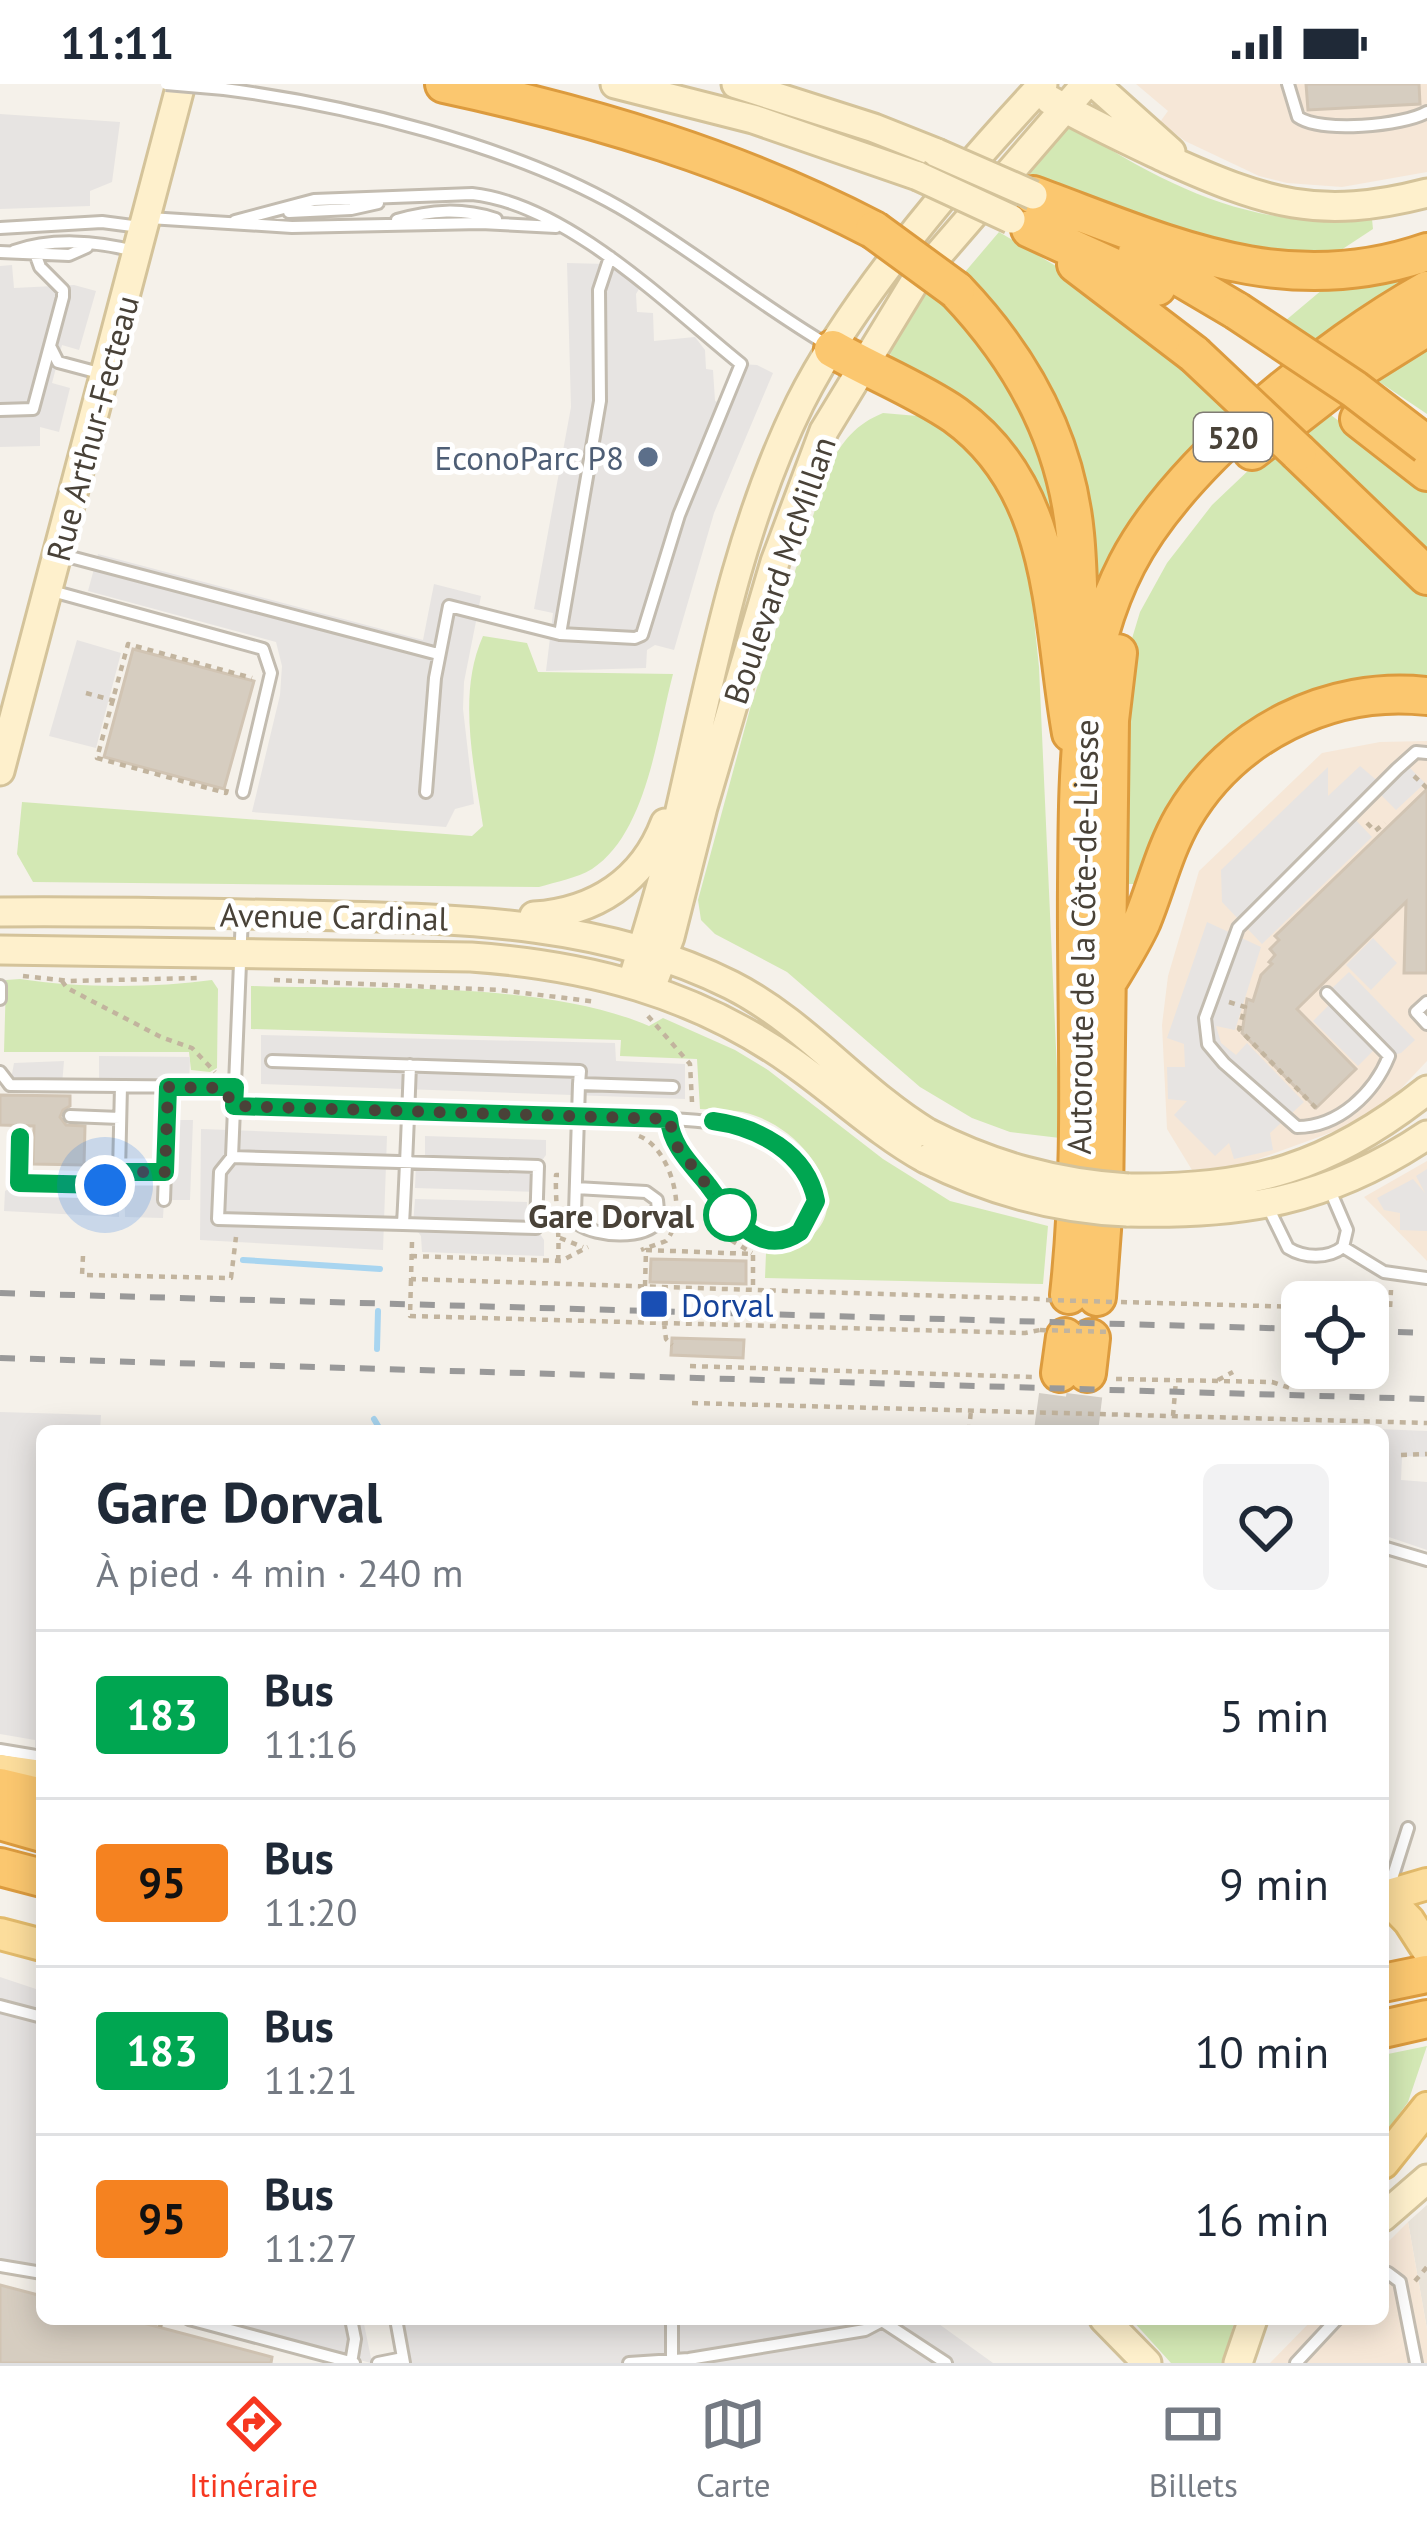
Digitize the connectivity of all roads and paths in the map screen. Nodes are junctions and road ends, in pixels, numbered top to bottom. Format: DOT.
graph roads {
  1 [pos="166,84"];
  2 [pos="181,84"];
  3 [pos="444,84"];
  4 [pos="615,84"];
  5 [pos="736,84"];
  6 [pos="1288,84"];
  7 [pos="1040,88"];
  8 [pos="1077,91"];
  9 [pos="1427,112"];
  10 [pos="1192,170"];
  11 [pos="1427,193"];
  12 [pos="1024,214"];
  13 [pos="235,220"];
  14 [pos="527,222"];
  15 [pos="3,225"];
  16 [pos="143,232"];
  17 [pos="87,247"];
  18 [pos="14,251"];
  19 [pos="0,252"];
  20 [pos="1427,252"];
  21 [pos="36,256"];
  22 [pos="610,257"];
  23 [pos="1427,290"];
  24 [pos="1230,318"];
  25 [pos="1427,327"];
  26 [pos="51,347"];
  27 [pos="847,357"];
  28 [pos="106,374"];
  29 [pos="0,410"];
  30 [pos="1427,445"];
  31 [pos="1427,472"];
  32 [pos="58,554"];
  33 [pos="1427,576"];
  34 [pos="49,590"];
  35 [pos="560,634"];
  36 [pos="438,654"];
  37 [pos="256,679"];
  38 [pos="86,693"];
  39 [pos="1427,696"];
  40 [pos="1085,701"];
  41 [pos="116,702"];
  42 [pos="692,746"];
  43 [pos="1427,753"];
  44 [pos="0,771"];
  45 [pos="232,771"];
  46 [pos="1078,775"];
  47 [pos="243,792"];
  48 [pos="427,792"];
  49 [pos="1385,823"];
  50 [pos="1375,831"];
  51 [pos="0,912"];
  52 [pos="242,914"];
  53 [pos="478,920"];
  54 [pos="240,952"];
  55 [pos="652,955"];
  56 [pos="3,970"];
  57 [pos="212,977"];
  58 [pos="268,979"];
  59 [pos="62,981"];
  60 [pos="1108,982"];
  61 [pos="642,985"];
  62 [pos="1327,994"];
  63 [pos="0,999"];
  64 [pos="608,1002"];
  65 [pos="1427,1002"];
  66 [pos="1245,1007"];
  67 [pos="1427,1024"];
  68 [pos="272,1061"];
  69 [pos="410,1065"];
  70 [pos="0,1072"];
  71 [pos="579,1084"];
  72 [pos="121,1086"];
  73 [pos="168,1087"];
  74 [pos="229,1087"];
  75 [pos="673,1087"];
  76 [pos="1427,1090"];
  77 [pos="234,1106"];
  78 [pos="1316,1108"];
  79 [pos="408,1112"];
  80 [pos="70,1116"];
  81 [pos="578,1117"];
  82 [pos="120,1118"];
  83 [pos="669,1119"];
  84 [pos="635,1135"];
  85 [pos="1427,1136"];
  86 [pos="20,1137"];
  87 [pos="927,1146"];
  88 [pos="232,1157"];
  89 [pos="406,1161"];
  90 [pos="669,1170"];
  91 [pos="119,1172"];
  92 [pos="165,1172"];
  93 [pos="680,1183"];
  94 [pos="576,1188"];
  95 [pos="1329,1188"];
  96 [pos="671,1191"];
  97 [pos="164,1200"];
  98 [pos="1127,1200"];
  99 [pos="1268,1205"];
  100 [pos="403,1225"];
  101 [pos="559,1238"];
  102 [pos="412,1239"];
  103 [pos="236,1241"];
  104 [pos="583,1247"];
  105 [pos="1342,1247"];
  106 [pos="604,1248"];
  107 [pos="625,1249"];
  108 [pos="646,1250"];
  109 [pos="83,1256"];
  110 [pos="411,1256"];
  111 [pos="1392,1274"];
  112 [pos="1427,1278"];
  113 [pos="411,1279"];
  114 [pos="645,1286"];
  115 [pos="753,1288"];
  116 [pos="1082,1299"];
  117 [pos="1281,1306"];
  118 [pos="1389,1310"];
  119 [pos="664,1323"];
  120 [pos="672,1345"];
  121 [pos="1077,1355"];
  122 [pos="690,1366"];
  123 [pos="1233,1372"];
  124 [pos="1176,1380"];
  125 [pos="1217,1381"];
  126 [pos="1281,1385"];
  127 [pos="692,1403"];
  128 [pos="971,1410"];
  129 [pos="1173,1416"];
  130 [pos="1235,1418"];
  131 [pos="1427,1423"];
  132 [pos="969,1425"];
  133 [pos="1235,1425"];
  134 [pos="1427,1454"];
  135 [pos="1401,1455"];
  136 [pos="1389,1549"];
  137 [pos="1427,1560"];
  138 [pos="0,1750"];
  139 [pos="36,1756"];
  140 [pos="0,1770"];
  141 [pos="36,1775"];
  142 [pos="0,1787"];
  143 [pos="36,1796"];
  144 [pos="0,1821"];
  145 [pos="1408,1828"];
  146 [pos="36,1830"];
  147 [pos="0,1867"];
  148 [pos="36,1876"];
  149 [pos="1389,1881"];
  150 [pos="1427,1884"];
  151 [pos="1389,1894"];
  152 [pos="1389,1901"];
  153 [pos="0,1934"];
  154 [pos="36,1944"];
  155 [pos="1427,1949"];
  156 [pos="1427,1974"];
  157 [pos="1389,1982"];
  158 [pos="0,2006"];
  159 [pos="36,2015"];
  160 [pos="1422,2124"];
  161 [pos="1389,2157"];
  162 [pos="1427,2179"];
  163 [pos="1389,2212"];
  164 [pos="0,2266"];
  165 [pos="36,2272"];
  166 [pos="1389,2274"];
  167 [pos="211,2325"];
  168 [pos="352,2325"];
  169 [pos="396,2325"];
  170 [pos="672,2325"];
  171 [pos="872,2325"];
  172 [pos="888,2325"];
  173 [pos="1110,2325"];
  174 [pos="1255,2325"];
  175 [pos="1331,2325"];
  176 [pos="404,2361"];
  177 [pos="672,2361"];
  178 [pos="353,2363"];
  179 [pos="378,2363"];
  180 [pos="629,2363"];
  181 [pos="946,2363"];
  182 [pos="1147,2363"];
  183 [pos="1238,2363"];
  184 [pos="1296,2363"];
  185 [pos="1416,2363"];
  1 -- 27 [label="lane, bridge"];
  2 -- 16 [label="main road, Rue Arthur-Fecteau"];
  3 -- 40 [label="highway, bridge"];
  4 -- 12 [label="main road, bridge"];
  5 -- 12 [label="main road, bridge"];
  6 -- 9 [label="lane"];
  7 -- 8 [label="main road"];
  7 -- 27 [label="main road, Boulevard McMillan"];
  8 -- 10 [label="main road"];
  8 -- 10 [label="main road"];
  8 -- 27 [label="main road, Boulevard McMillan"];
  10 -- 11 [label="main road"];
  12 -- 20 [label="highway"];
  12 -- 24 [label="highway"];
  12 -- 33 [label="highway, bridge"];
  13 -- 14 [label="lane"];
  13 -- 14 [label="lane"];
  13 -- 16 [label="lane"];
  14 -- 22 [label="lane"];
  15 -- 16 [label="lane"];
  16 -- 17 [label="lane"];
  16 -- 28 [label="main road, Rue Arthur-Fecteau"];
  17 -- 18 [label="lane"];
  17 -- 21 [label="lane"];
  18 -- 19 [label="lane"];
  18 -- 21 [label="lane"];
  21 -- 26 [label="lane"];
  22 -- 35 [label="lane"];
  22 -- 35 [label="lane"];
  23 -- 40 [label="highway, Autoroute de la Côte-de-Liesse / 520"];
  24 -- 30 [label="highway, bridge"];
  24 -- 31 [label="highway"];
  25 -- 60 [label="highway, Autoroute de la Côte-de-Liesse / 520"];
  26 -- 28 [label="lane"];
  26 -- 29 [label="lane"];
  27 -- 42 [label="main road, Boulevard McMillan"];
  27 -- 46 [label="highway"];
  27 -- 55 [label="main road, Boulevard McMillan"];
  28 -- 32 [label="main road, Rue Arthur-Fecteau"];
  32 -- 34 [label="main road, Rue Arthur-Fecteau"];
  32 -- 36 [label="lane"];
  34 -- 44 [label="main road, Rue Arthur-Fecteau"];
  34 -- 47 [label="lane"];
  35 -- 36 [label="lane"];
  36 -- 48 [label="lane"];
  37 -- 41 [label="path"];
  38 -- 41 [label="path"];
  39 -- 60 [label="highway"];
  40 -- 46 [label="highway, Autoroute de la Côte-de-Liesse / 520"];
  41 -- 45 [label="path"];
  42 -- 53 [label="main road"];
  42 -- 55 [label="main road, Boulevard McMillan"];
  43 -- 62 [label="lane"];
  46 -- 116 [label="highway, Autoroute de la Côte-de-Liesse / 520"];
  49 -- 50 [label="path"];
  51 -- 52 [label="main road, Avenue Cardinal"];
  52 -- 53 [label="main road, Avenue Cardinal"];
  52 -- 54 [label="lane"];
  53 -- 55 [label="main road, Avenue Cardinal"];
  54 -- 56 [label="main road, Avenue Cardinal"];
  54 -- 61 [label="main road, Avenue Cardinal"];
  54 -- 74 [label="lane"];
  55 -- 61 [label="main road, Boulevard McMillan"];
  55 -- 87 [label="main road, Avenue Cardinal"];
  56 -- 59 [label="path, Avenue Cardinal"];
  56 -- 63 [label="lane"];
  57 -- 59 [label="path, Avenue Cardinal"];
  58 -- 64 [label="path, Avenue Cardinal"];
  59 -- 74 [label="path"];
  60 -- 116 [label="highway, Autoroute de la Côte-de-Liesse / 520"];
  61 -- 87 [label="main road, Avenue Cardinal"];
  65 -- 67 [label="lane"];
  66 -- 78 [label="path"];
  68 -- 69 [label="lane"];
  69 -- 71 [label="lane"];
  69 -- 79 [label="lane"];
  70 -- 72 [label="lane"];
  71 -- 75 [label="lane"];
  71 -- 81 [label="lane"];
  72 -- 73 [label="lane"];
  72 -- 82 [label="lane"];
  73 -- 74 [label="lane"];
  73 -- 92 [label="lane"];
  74 -- 77 [label="lane"];
  76 -- 98 [label="main road"];
  77 -- 79 [label="lane"];
  77 -- 88 [label="lane"];
  79 -- 81 [label="lane"];
  79 -- 89 [label="lane"];
  80 -- 82 [label="lane"];
  81 -- 83 [label="lane"];
  81 -- 94 [label="lane"];
  82 -- 91 [label="lane"];
  83 -- 83 [label="lane"];
  84 -- 90 [label="path"];
  85 -- 95 [label="main road"];
  86 -- 91 [label="lane"];
  87 -- 98 [label="main road, bridge"];
  88 -- 89 [label="lane"];
  88 -- 100 [label="lane"];
  89 -- 100 [label="lane"];
  89 -- 100 [label="lane"];
  90 -- 93 [label="path"];
  90 -- 96 [label="path"];
  91 -- 92 [label="lane"];
  92 -- 97 [label="lane"];
  94 -- 94 [label="lane"];
  95 -- 99 [label="main road"];
  95 -- 105 [label="lane"];
  98 -- 99 [label="main road"];
  99 -- 105 [label="lane"];
  101 -- 104 [label="path"];
  102 -- 110 [label="path"];
  103 -- 109 [label="path"];
  104 -- 106 [label="path"];
  104 -- 110 [label="path"];
  105 -- 111 [label="lane"];
  107 -- 108 [label="path"];
  108 -- 114 [label="path"];
  108 -- 115 [label="path"];
  110 -- 113 [label="path"];
  111 -- 112 [label="lane"];
  111 -- 118 [label="path"];
  113 -- 114 [label="path"];
  113 -- 119 [label="path"];
  114 -- 115 [label="path"];
  115 -- 116 [label="path"];
  116 -- 117 [label="path"];
  119 -- 120 [label="path"];
  119 -- 121 [label="path"];
  121 -- 122 [label="path"];
  121 -- 124 [label="path"];
  123 -- 125 [label="path"];
  124 -- 125 [label="path"];
  124 -- 129 [label="path"];
  125 -- 126 [label="path"];
  127 -- 128 [label="path"];
  128 -- 129 [label="path"];
  128 -- 132 [label="path"];
  129 -- 130 [label="path"];
  130 -- 131 [label="path"];
  130 -- 133 [label="path"];
  134 -- 135 [label="path"];
  136 -- 137 [label="lane"];
  138 -- 139 [label="lane"];
  140 -- 141 [label="main road"];
  142 -- 143 [label="highway"];
  144 -- 146 [label="highway"];
  145 -- 149 [label="lane"];
  147 -- 148 [label="highway"];
  150 -- 151 [label="main road"];
  152 -- 155 [label="main road"];
  153 -- 154 [label="main road"];
  156 -- 157 [label="highway"];
  158 -- 159 [label="lane"];
  160 -- 161 [label="main road"];
  162 -- 163 [label="main road"];
  164 -- 165 [label="lane"];
  166 -- 185 [label="lane"];
  167 -- 178 [label="lane"];
  168 -- 178 [label="lane"];
  169 -- 176 [label="lane"];
  170 -- 177 [label="lane"];
  171 -- 177 [label="lane"];
  172 -- 181 [label="lane"];
  173 -- 182 [label="main road"];
  174 -- 183 [label="main road"];
  175 -- 184 [label="lane"];
  176 -- 179 [label="lane"];
  177 -- 180 [label="lane"];
}
